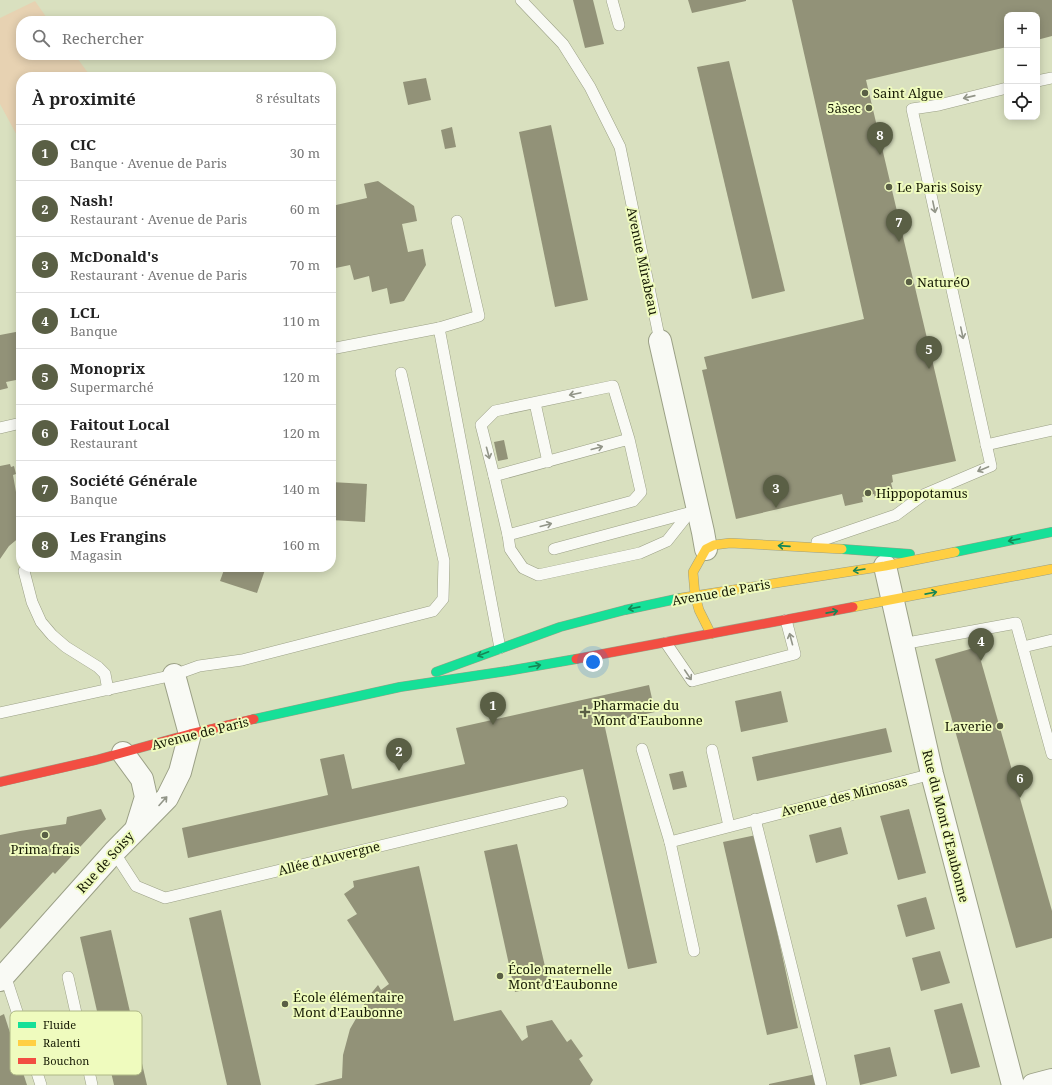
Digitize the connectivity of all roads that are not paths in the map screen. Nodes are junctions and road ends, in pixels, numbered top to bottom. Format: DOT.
graph roads {
  1 [pos="521,0"];
  2 [pos="612,0"];
  3 [pos="619,25"];
  4 [pos="1052,78"];
  5 [pos="1040,80"];
  6 [pos="1004,89"];
  7 [pos="457,221"];
  8 [pos="439,328"];
  9 [pos="660,341"];
  10 [pos="336,348"];
  11 [pos="401,373"];
  12 [pos="535,403"];
  13 [pos="16,424"];
  14 [pos="0,428"];
  15 [pos="1052,430"];
  16 [pos="629,439"];
  17 [pos="986,445"];
  18 [pos="548,462"];
  19 [pos="494,476"];
  20 [pos="694,511"];
  21 [pos="1052,532"];
  22 [pos="508,535"];
  23 [pos="802,547"];
  24 [pos="554,549"];
  25 [pos="706,549"];
  26 [pos="935,556"];
  27 [pos="885,566"];
  28 [pos="1052,569"];
  29 [pos="24,572"];
  30 [pos="669,591"];
  31 [pos="695,595"];
  32 [pos="893,600"];
  33 [pos="650,604"];
  34 [pos="786,620"];
  35 [pos="711,634"];
  36 [pos="1052,640"];
  37 [pos="666,643"];
  38 [pos="902,644"];
  39 [pos="1023,647"];
  40 [pos="500,648"];
  41 [pos="174,675"];
  42 [pos="400,687"];
  43 [pos="108,690"];
  44 [pos="0,713"];
  45 [pos="190,734"];
  46 [pos="642,749"];
  47 [pos="712,750"];
  48 [pos="123,753"];
  49 [pos="1052,754"];
  50 [pos="932,774"];
  51 [pos="0,782"];
  52 [pos="562,802"];
  53 [pos="755,819"];
  54 [pos="729,826"];
  55 [pos="136,829"];
  56 [pos="670,842"];
  57 [pos="114,852"];
  58 [pos="694,951"];
  59 [pos="3,977"];
  60 [pos="68,977"];
  61 [pos="15,1011"];
  62 [pos="76,1011"];
  63 [pos="37,1075"];
  64 [pos="90,1075"];
  65 [pos="1052,1080"];
  66 [pos="41,1085"];
  67 [pos="92,1085"];
  68 [pos="821,1085"];
  69 [pos="1013,1085"];
  70 [pos="1033,1085"];
  1 -- 9 [label="lane, Avenue Mirabeau"];
  2 -- 3 [label="lane"];
  4 -- 5 [label="lane"];
  6 -- 17 [label="lane, one-way"];
  7 -- 8 [label="lane"];
  8 -- 10 [label="lane"];
  8 -- 40 [label="lane"];
  9 -- 20 [label="street, Avenue Mirabeau"];
  11 -- 41 [label="lane"];
  16 -- 12 [label="lane, one-way"];
  12 -- 18 [label="lane"];
  12 -- 19 [label="lane, one-way"];
  13 -- 14 [label="lane"];
  15 -- 17 [label="lane"];
  18 -- 16 [label="lane, one-way"];
  22 -- 16 [label="lane, one-way"];
  17 -- 23 [label="lane, one-way"];
  18 -- 19 [label="lane"];
  19 -- 22 [label="lane"];
  20 -- 22 [label="lane"];
  20 -- 24 [label="lane"];
  20 -- 25 [label="street, Avenue Mirabeau"];
  21 -- 26 [label="main road, Avenue de Paris, one-way"];
  23 -- 25 [label="main road, one-way"];
  23 -- 26 [label="main road"];
  25 -- 31 [label="main road"];
  26 -- 27 [label="main road, Avenue de Paris"];
  27 -- 31 [label="main road, Avenue de Paris, one-way"];
  27 -- 32 [label="street, Rue du Mont d'Eaubonne"];
  32 -- 28 [label="main road, Avenue de Paris, one-way"];
  29 -- 43 [label="lane"];
  30 -- 33 [label="main road"];
  31 -- 33 [label="main road, Avenue de Paris"];
  31 -- 35 [label="main road"];
  34 -- 32 [label="main road, Avenue de Paris, one-way"];
  32 -- 38 [label="street, Rue du Mont d'Eaubonne"];
  33 -- 40 [label="main road, Avenue de Paris, one-way"];
  34 -- 35 [label="main road, Avenue de Paris"];
  37 -- 34 [label="lane, one-way"];
  35 -- 37 [label="main road, Avenue de Paris"];
  36 -- 39 [label="lane"];
  42 -- 37 [label="main road, Avenue de Paris, one-way"];
  38 -- 39 [label="lane"];
  38 -- 50 [label="street, Rue du Mont d'Eaubonne"];
  39 -- 49 [label="lane"];
  40 -- 42 [label="main road, Avenue de Paris, one-way"];
  41 -- 43 [label="lane"];
  41 -- 45 [label="street"];
  42 -- 45 [label="main road, Avenue de Paris"];
  43 -- 44 [label="lane"];
  45 -- 48 [label="main road, Avenue de Paris"];
  55 -- 45 [label="street, Rue de Soisy, one-way"];
  46 -- 56 [label="lane"];
  47 -- 54 [label="lane"];
  48 -- 51 [label="main road, Avenue de Paris"];
  48 -- 55 [label="street"];
  50 -- 53 [label="lane, Avenue des Mimosas"];
  50 -- 69 [label="street, Rue du Mont d'Eaubonne"];
  52 -- 57 [label="lane, Allée d'Auvergne"];
  53 -- 54 [label="lane, Avenue des Mimosas"];
  53 -- 68 [label="lane"];
  54 -- 56 [label="lane, Avenue des Mimosas"];
  55 -- 57 [label="street, Rue de Soisy"];
  56 -- 58 [label="lane"];
  57 -- 59 [label="street, Rue de Soisy"];
  59 -- 61 [label="lane"];
  60 -- 62 [label="lane"];
  63 -- 66 [label="lane"];
  64 -- 67 [label="lane"];
  65 -- 70 [label="street"];
}
